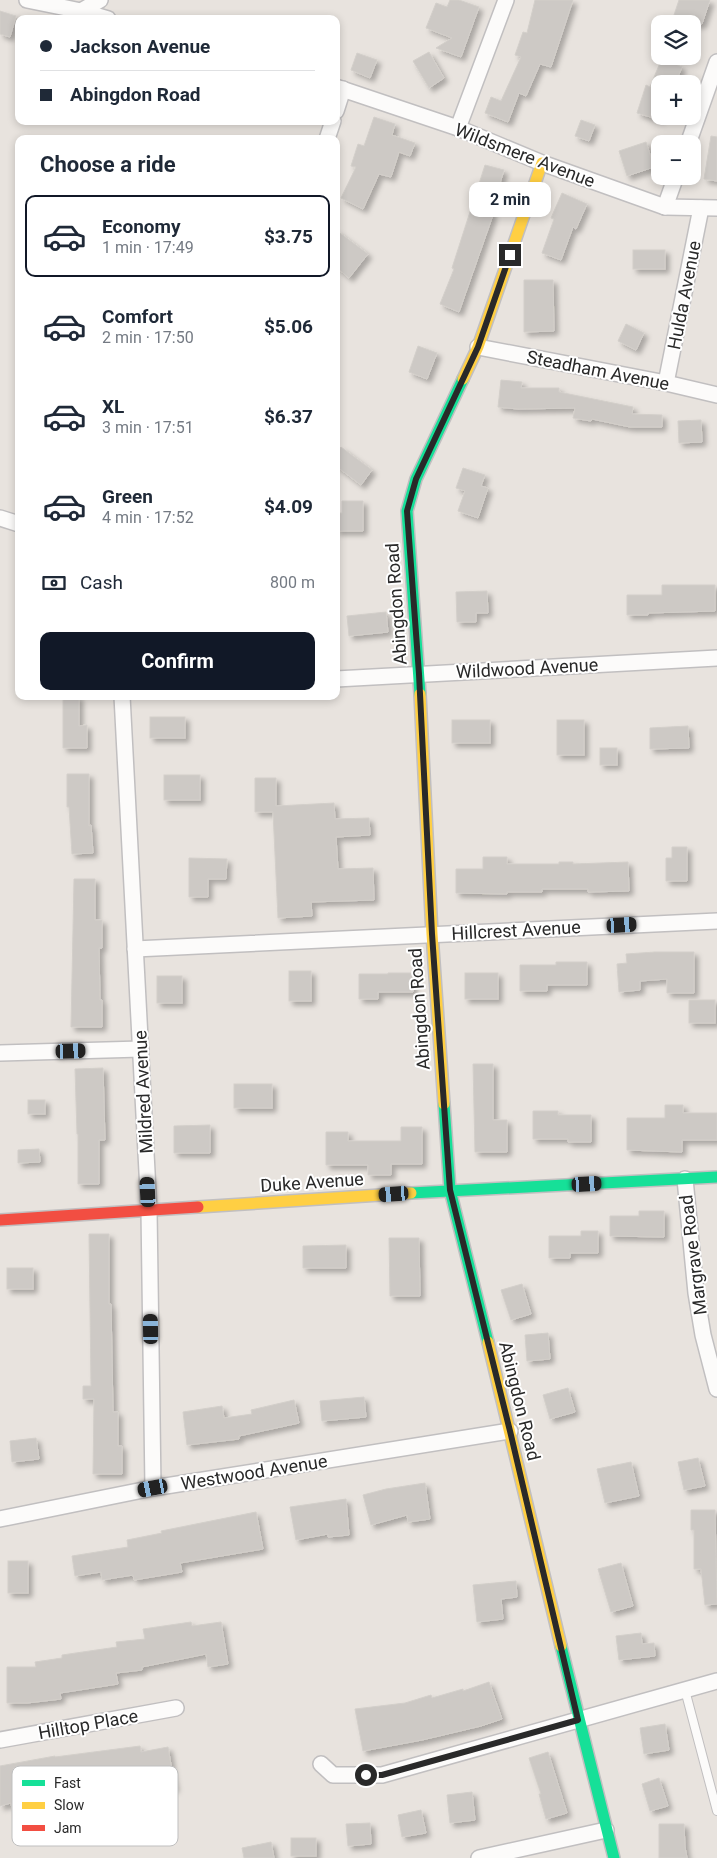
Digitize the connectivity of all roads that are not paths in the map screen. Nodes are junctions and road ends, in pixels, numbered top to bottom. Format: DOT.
graph roads {
  1 [pos="27,0"];
  2 [pos="100,0"];
  3 [pos="506,0"];
  4 [pos="81,11"];
  5 [pos="94,15"];
  6 [pos="717,62"];
  7 [pos="340,88"];
  8 [pos="458,128"];
  9 [pos="691,135"];
  10 [pos="542,163"];
  11 [pos="673,185"];
  12 [pos="665,207"];
  13 [pos="701,208"];
  14 [pos="717,208"];
  15 [pos="478,347"];
  16 [pos="666,383"];
  17 [pos="717,395"];
  18 [pos="0,518"];
  19 [pos="15,523"];
  20 [pos="717,658"];
  21 [pos="419,674"];
  22 [pos="340,679"];
  23 [pos="122,700"];
  24 [pos="717,921"];
  25 [pos="432,934"];
  26 [pos="135,949"];
  27 [pos="141,1049"];
  28 [pos="0,1054"];
  29 [pos="717,1177"];
  30 [pos="685,1179"];
  31 [pos="450,1190"];
  32 [pos="149,1210"];
  33 [pos="0,1220"];
  34 [pos="717,1389"];
  35 [pos="510,1431"];
  36 [pos="153,1488"];
  37 [pos="0,1519"];
  38 [pos="717,1681"];
  39 [pos="685,1690"];
  40 [pos="176,1708"];
  41 [pos="578,1720"];
  42 [pos="0,1740"];
  43 [pos="321,1764"];
  44 [pos="717,1811"];
  45 [pos="606,1830"];
  46 [pos="479,1858"];
  47 [pos="614,1858"];
  1 -- 4 [label="street"];
  2 -- 4 [label="street"];
  3 -- 8 [label="street"];
  4 -- 5 [label="street"];
  6 -- 9 [label="street"];
  7 -- 8 [label="street, Wildsmere Avenue"];
  8 -- 10 [label="street, Wildsmere Avenue"];
  10 -- 12 [label="street, Wildsmere Avenue"];
  10 -- 15 [label="street, Abingdon Road"];
  11 -- 12 [label="street"];
  12 -- 13 [label="street, Wildsmere Avenue"];
  13 -- 14 [label="street, Wildsmere Avenue"];
  13 -- 16 [label="street, Hulda Avenue"];
  15 -- 16 [label="street, Steadham Avenue"];
  15 -- 21 [label="street, Abingdon Road"];
  16 -- 17 [label="street, Steadham Avenue"];
  18 -- 19 [label="street"];
  20 -- 21 [label="street, Wildwood Avenue"];
  21 -- 22 [label="street, Wildwood Avenue"];
  21 -- 25 [label="street, Abingdon Road"];
  23 -- 26 [label="street, Mildred Avenue"];
  24 -- 25 [label="street, Hillcrest Avenue"];
  25 -- 26 [label="street, Hillcrest Avenue"];
  25 -- 31 [label="street, Abingdon Road"];
  26 -- 27 [label="street, Mildred Avenue"];
  27 -- 28 [label="street"];
  27 -- 32 [label="street, Mildred Avenue"];
  29 -- 30 [label="street, Duke Avenue"];
  30 -- 31 [label="street, Duke Avenue"];
  30 -- 34 [label="street, Margrave Road"];
  31 -- 32 [label="street, Duke Avenue"];
  31 -- 35 [label="street, Abingdon Road"];
  32 -- 33 [label="street, Duke Avenue"];
  32 -- 36 [label="street, Mildred Avenue"];
  35 -- 36 [label="street, Westwood Avenue"];
  35 -- 41 [label="street, Abingdon Road"];
  36 -- 37 [label="street, Westwood Avenue"];
  38 -- 39 [label="street"];
  39 -- 41 [label="street"];
  39 -- 44 [label="lane"];
  40 -- 42 [label="street, Hilltop Place"];
  41 -- 43 [label="street"];
  41 -- 45 [label="street, Abingdon Road"];
  45 -- 46 [label="street"];
  45 -- 47 [label="street, Abingdon Road"];
}
